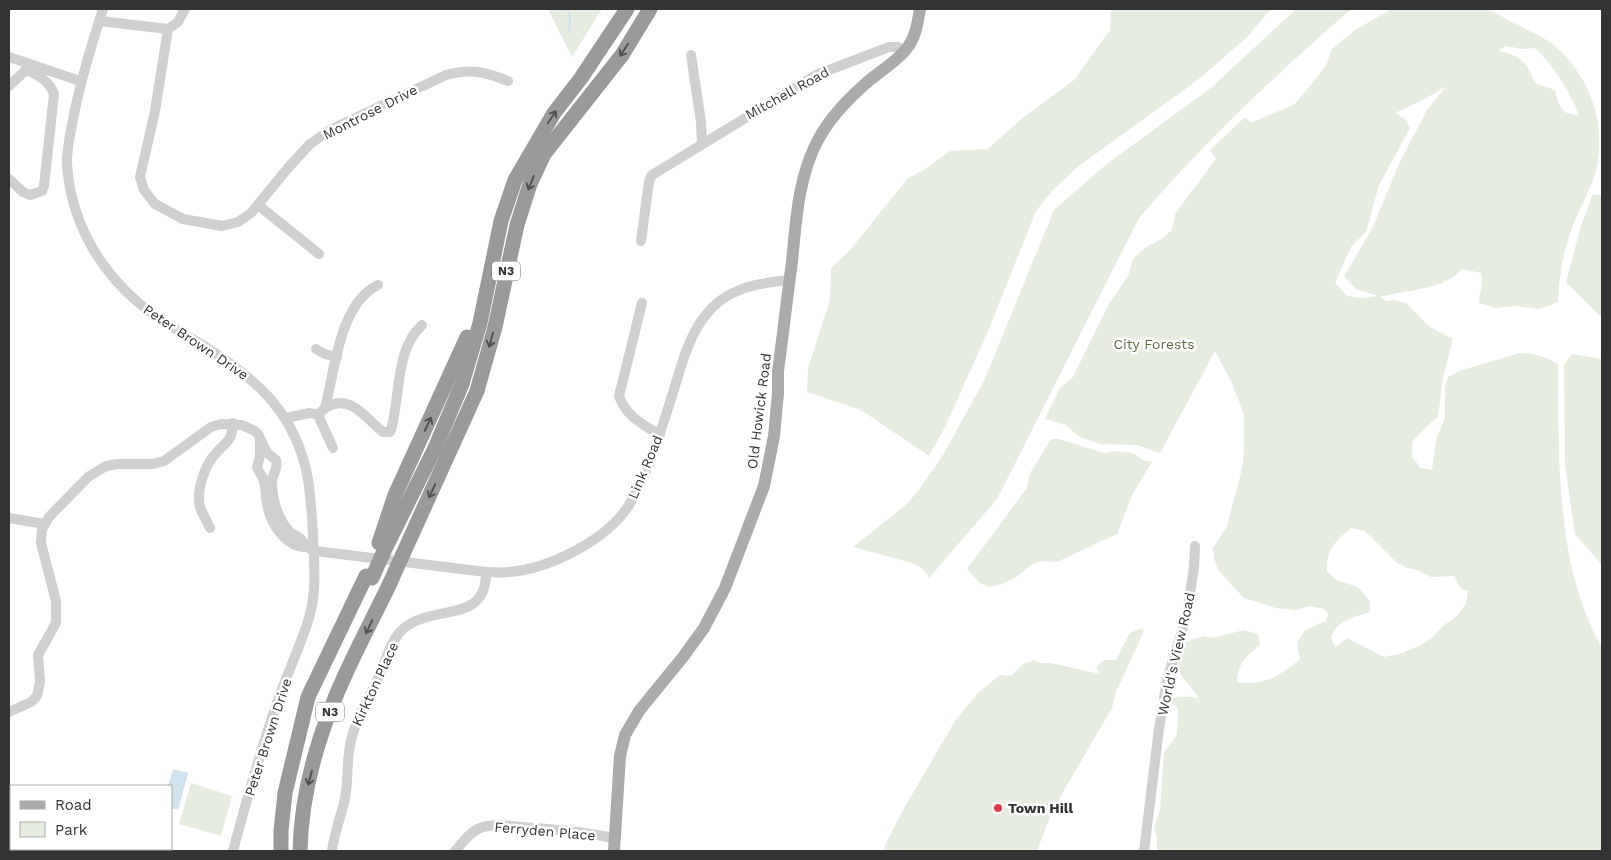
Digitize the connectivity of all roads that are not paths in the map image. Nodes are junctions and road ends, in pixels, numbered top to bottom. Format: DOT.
graph roads {
  1 [pos="104,9"];
  2 [pos="186,9"];
  3 [pos="627,9"];
  4 [pos="650,9"];
  5 [pos="920,9"];
  6 [pos="100,21"];
  7 [pos="168,29"];
  8 [pos="905,51"];
  9 [pos="691,55"];
  10 [pos="9,57"];
  11 [pos="26,66"];
  12 [pos="80,81"];
  13 [pos="508,82"];
  14 [pos="11,83"];
  15 [pos="702,143"];
  16 [pos="9,180"];
  17 [pos="258,205"];
  18 [pos="641,241"];
  19 [pos="319,254"];
  20 [pos="790,280"];
  21 [pos="378,285"];
  22 [pos="642,303"];
  23 [pos="422,325"];
  24 [pos="316,349"];
  25 [pos="337,357"];
  26 [pos="321,411"];
  27 [pos="286,418"];
  28 [pos="233,423"];
  29 [pos="660,435"];
  30 [pos="260,438"];
  31 [pos="333,448"];
  32 [pos="312,516"];
  33 [pos="9,518"];
  34 [pos="45,524"];
  35 [pos="210,528"];
  36 [pos="290,531"];
  37 [pos="1194,546"];
  38 [pos="310,549"];
  39 [pos="486,572"];
  40 [pos="9,712"];
  41 [pos="614,838"];
  42 [pos="233,851"];
  43 [pos="281,851"];
  44 [pos="300,851"];
  45 [pos="332,851"];
  46 [pos="455,851"];
  47 [pos="614,851"];
  48 [pos="1144,851"];
  1 -- 6 [label="street, Peter Brown Drive"];
  2 -- 7 [label="street"];
  43 -- 3 [label="highway, N3, one-way, bridge"];
  4 -- 44 [label="highway, N3, one-way, bridge"];
  5 -- 8 [label="main road, Old Howick Road"];
  6 -- 7 [label="street"];
  6 -- 12 [label="street, Peter Brown Drive"];
  7 -- 17 [label="street, Montrose Drive"];
  8 -- 15 [label="street, Mitchell Road"];
  8 -- 20 [label="main road, Old Howick Road"];
  9 -- 15 [label="street"];
  10 -- 11 [label="street"];
  11 -- 12 [label="street"];
  11 -- 14 [label="street"];
  11 -- 16 [label="street"];
  12 -- 27 [label="street, Peter Brown Drive"];
  13 -- 17 [label="street, Montrose Drive"];
  15 -- 18 [label="street, Mitchell Road"];
  17 -- 19 [label="street"];
  20 -- 29 [label="street, Link Road"];
  20 -- 41 [label="main road, Old Howick Road"];
  21 -- 25 [label="street"];
  22 -- 29 [label="street"];
  23 -- 26 [label="street"];
  24 -- 25 [label="street"];
  25 -- 26 [label="street"];
  26 -- 27 [label="street"];
  26 -- 31 [label="street"];
  27 -- 32 [label="street, Peter Brown Drive"];
  28 -- 30 [label="street"];
  28 -- 34 [label="street"];
  28 -- 35 [label="street"];
  29 -- 39 [label="street, Link Road"];
  30 -- 36 [label="street"];
  30 -- 38 [label="street"];
  32 -- 36 [label="street"];
  32 -- 38 [label="street, Peter Brown Drive"];
  33 -- 34 [label="street"];
  34 -- 40 [label="street"];
  36 -- 38 [label="street"];
  37 -- 48 [label="street, World's View Road"];
  38 -- 39 [label="street, Link Road"];
  38 -- 42 [label="street, Peter Brown Drive"];
  39 -- 45 [label="street, Kirkton Place"];
  41 -- 46 [label="street, Ferryden Place"];
  41 -- 47 [label="main road, Old Howick Road"];
}
